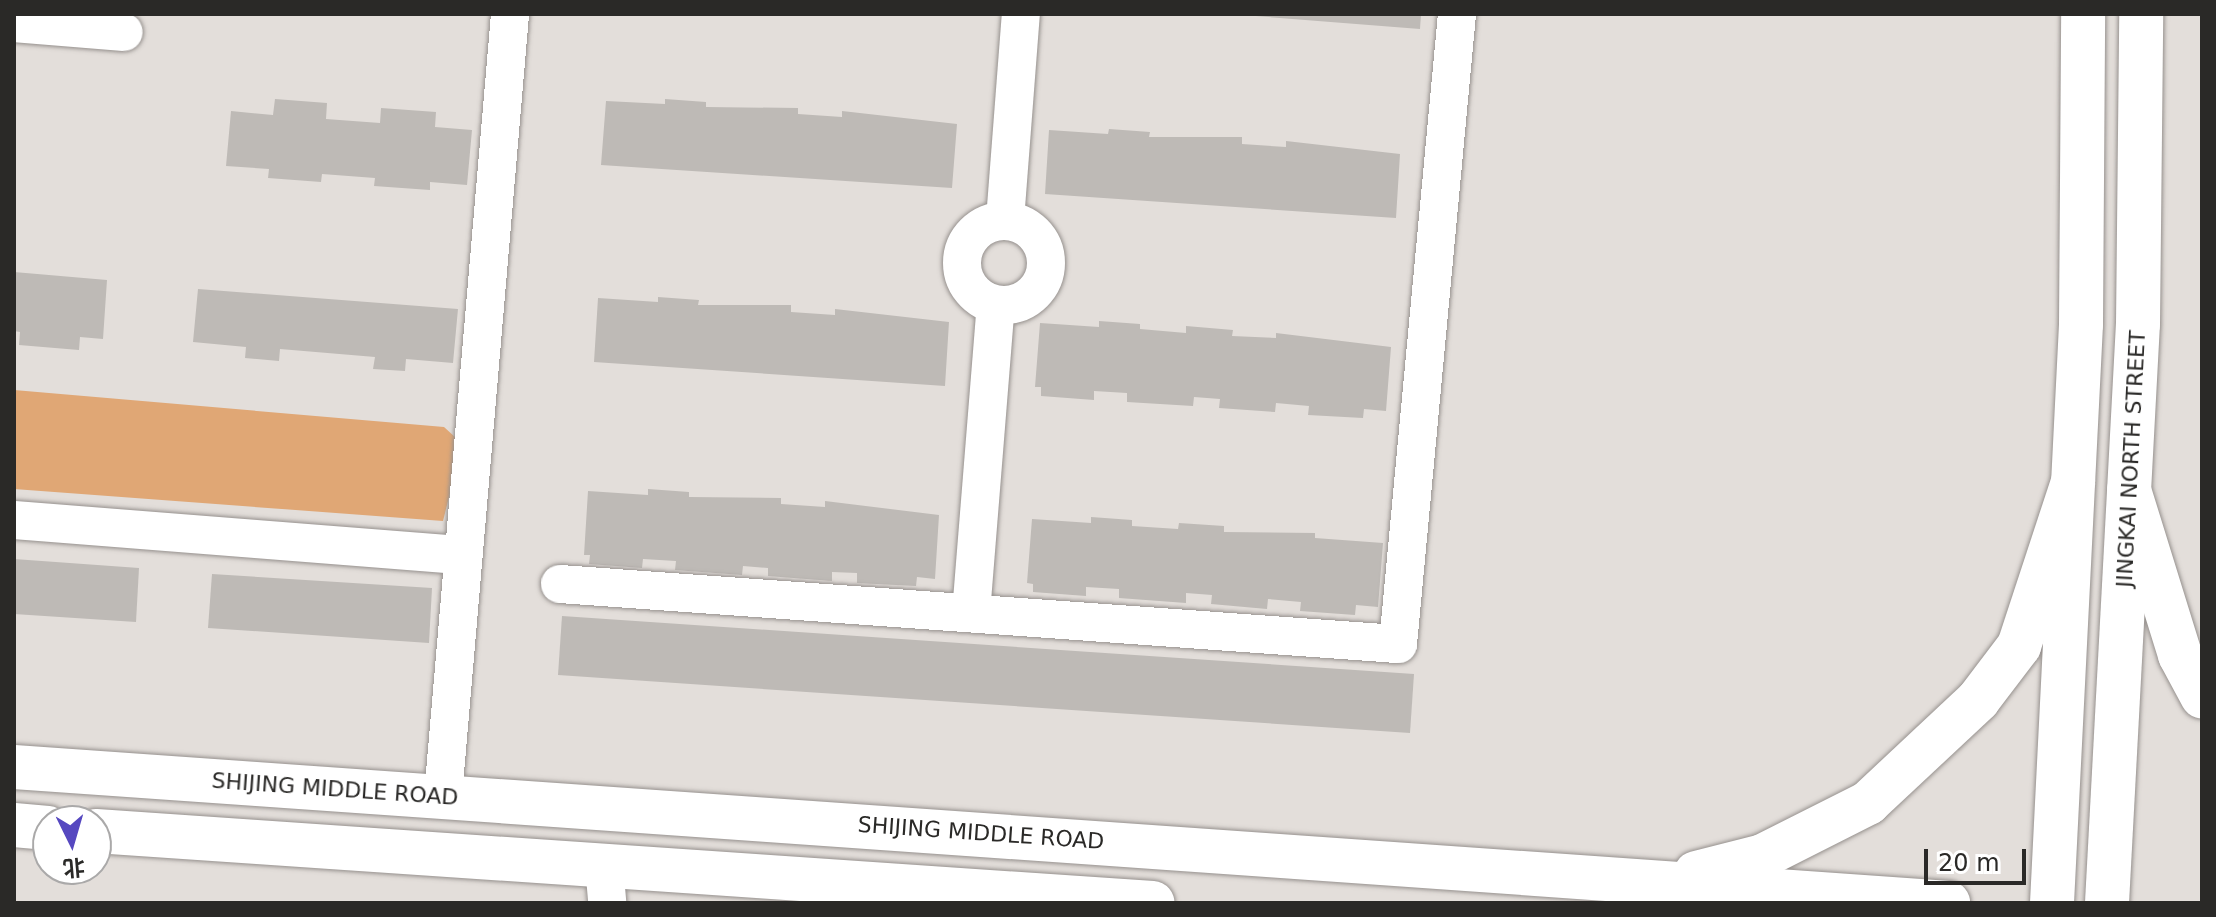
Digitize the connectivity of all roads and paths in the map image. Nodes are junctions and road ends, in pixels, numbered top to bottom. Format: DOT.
graph roads {
  1 [pos="510,14"];
  2 [pos="1021,14"];
  3 [pos="1457,14"];
  4 [pos="2083,14"];
  5 [pos="2141,14"];
  6 [pos="14,23"];
  7 [pos="124,32"];
  8 [pos="1005,220"];
  9 [pos="996,305"];
  10 [pos="2073,482"];
  11 [pos="2129,490"];
  12 [pos="14,520"];
  13 [pos="463,555"];
  14 [pos="560,584"];
  15 [pos="971,613"];
  16 [pos="2202,696"];
  17 [pos="14,767"];
  18 [pos="443,796"];
  19 [pos="112,833"];
  20 [pos="1646,881"];
  21 [pos="605,884"];
  22 [pos="1153,903"];
  23 [pos="1948,903"];
  24 [pos="2052,903"];
  25 [pos="2107,903"];
  1 -- 13 [label="lane"];
  2 -- 8 [label="lane"];
  3 -- 15 [label="lane"];
  4 -- 10 [label="main road"];
  5 -- 11 [label="main road, JINGKAI NORTH STREET"];
  6 -- 7 [label="lane"];
  8 -- 9 [label="lane"];
  8 -- 9 [label="lane"];
  9 -- 15 [label="lane"];
  10 -- 20 [label="main road"];
  10 -- 24 [label="main road"];
  11 -- 16 [label="main road"];
  11 -- 25 [label="main road, JINGKAI NORTH STREET"];
  12 -- 13 [label="lane"];
  13 -- 18 [label="lane"];
  14 -- 15 [label="lane"];
  17 -- 18 [label="main road, SHIJING MIDDLE ROAD"];
  18 -- 20 [label="main road, SHIJING MIDDLE ROAD"];
  19 -- 21 [label="main road"];
  20 -- 23 [label="main road, SHIJING MIDDLE ROAD"];
  21 -- 22 [label="main road"];
}
